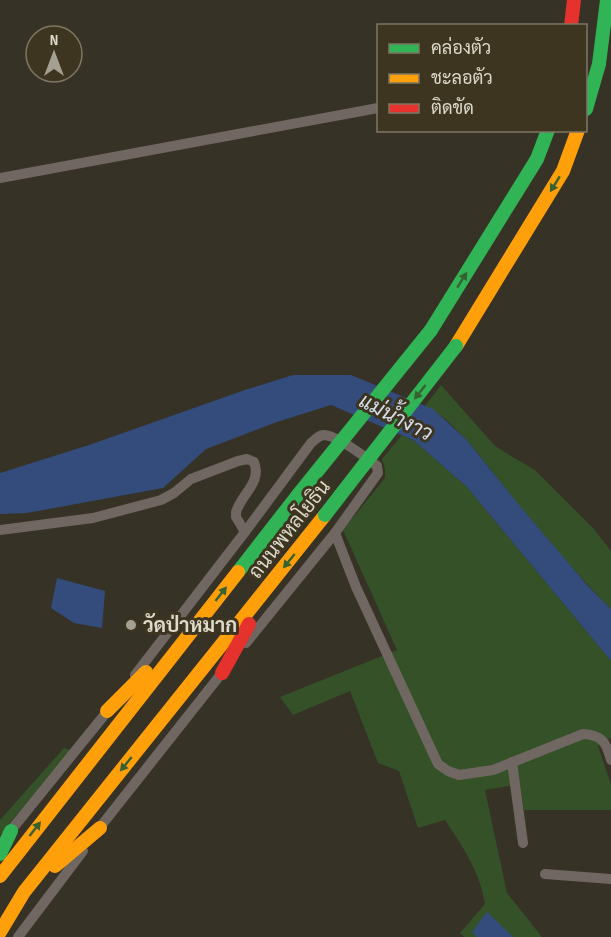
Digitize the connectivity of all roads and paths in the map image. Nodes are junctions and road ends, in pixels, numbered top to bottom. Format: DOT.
graph roads {
  1 [pos="574,0"];
  2 [pos="607,0"];
  3 [pos="572,24"];
  4 [pos="605,63"];
  5 [pos="587,104"];
  6 [pos="377,108"];
  7 [pos="547,132"];
  8 [pos="577,132"];
  9 [pos="0,178"];
  10 [pos="0,530"];
  11 [pos="245,532"];
  12 [pos="335,533"];
  13 [pos="273,580"];
  14 [pos="205,615"];
  15 [pos="222,673"];
  16 [pos="107,711"];
  17 [pos="611,760"];
  18 [pos="512,762"];
  19 [pos="100,828"];
  20 [pos="11,831"];
  21 [pos="523,843"];
  22 [pos="0,845"];
  23 [pos="0,854"];
  24 [pos="545,874"];
  25 [pos="0,876"];
  26 [pos="611,879"];
  27 [pos="24,892"];
  28 [pos="0,932"];
  29 [pos="18,937"];
  1 -- 3 [label="highway"];
  2 -- 4 [label="highway"];
  4 -- 5 [label="highway"];
  6 -- 9 [label="street"];
  14 -- 7 [label="highway, ถนนพหลโยธิน, one-way, bridge"];
  8 -- 13 [label="highway, ถนนพหลโยธิน, one-way, bridge"];
  10 -- 11 [label="street"];
  11 -- 12 [label="street"];
  11 -- 16 [label="street"];
  12 -- 15 [label="street"];
  12 -- 18 [label="street"];
  13 -- 15 [label="highway"];
  13 -- 27 [label="highway, ถนนพหลโยธิน, one-way"];
  14 -- 16 [label="highway"];
  25 -- 14 [label="highway, ถนนพหลโยธิน, one-way"];
  15 -- 19 [label="street"];
  16 -- 20 [label="street"];
  17 -- 18 [label="street"];
  18 -- 21 [label="street"];
  19 -- 27 [label="highway"];
  19 -- 29 [label="street"];
  20 -- 22 [label="street"];
  20 -- 23 [label="highway"];
  24 -- 26 [label="street"];
  27 -- 28 [label="highway, ถนนพหลโยธิน"];
}
